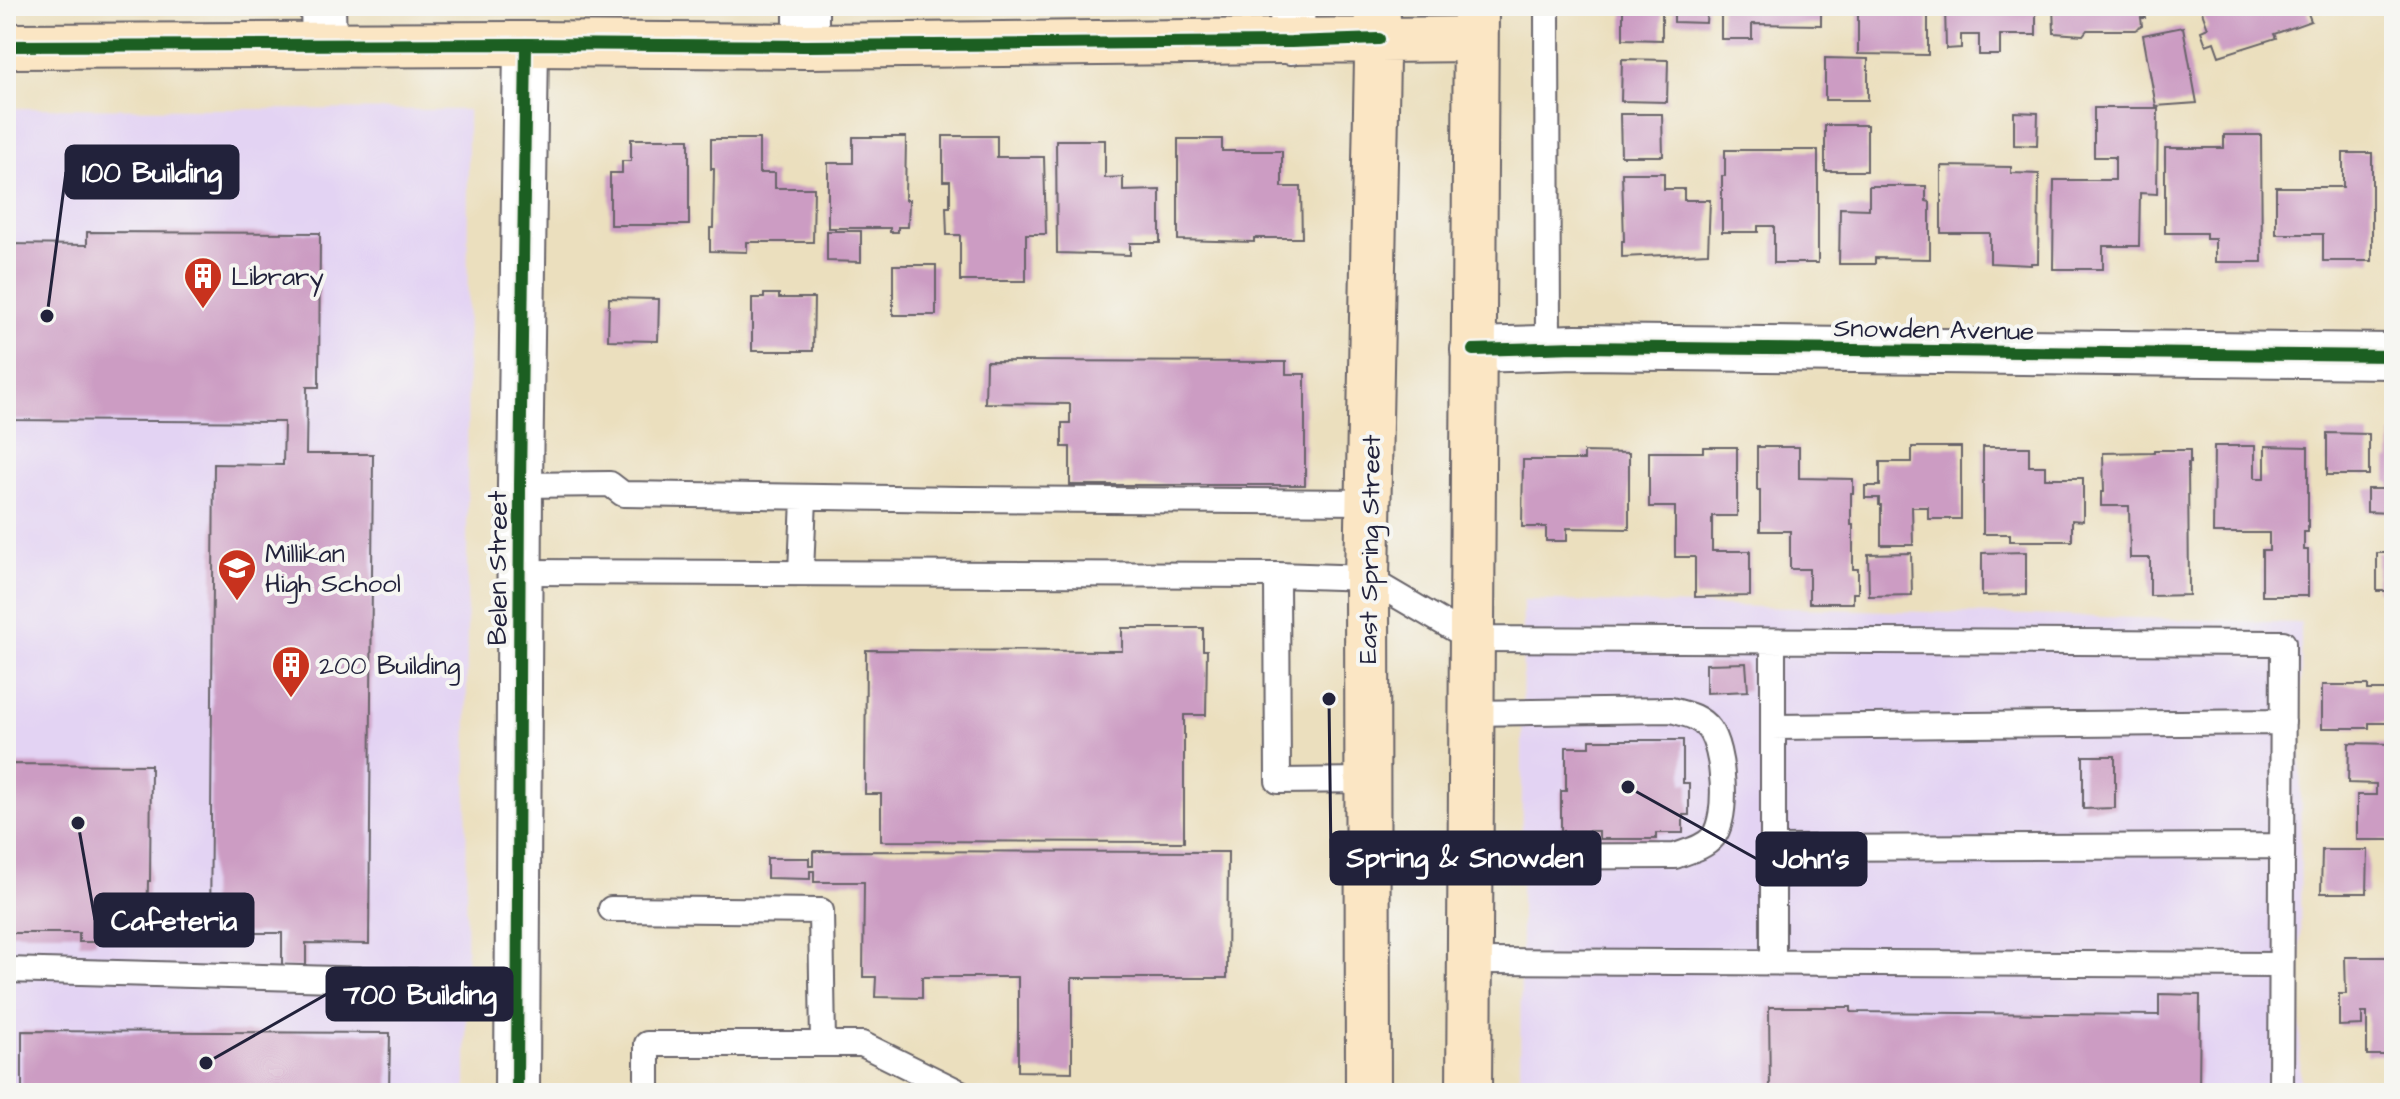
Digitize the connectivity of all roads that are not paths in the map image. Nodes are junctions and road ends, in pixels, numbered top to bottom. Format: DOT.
graph roads {
  1 [pos="1547,6"];
  2 [pos="1379,22"];
  3 [pos="1476,22"];
  4 [pos="1292,24"];
  5 [pos="324,25"];
  6 [pos="806,26"];
  7 [pos="526,44"];
  8 [pos="6,46"];
  9 [pos="1548,349"];
  10 [pos="1473,350"];
  11 [pos="2394,356"];
  12 [pos="520,485"];
  13 [pos="804,498"];
  14 [pos="1368,502"];
  15 [pos="519,572"];
  16 [pos="801,573"];
  17 [pos="1277,575"];
  18 [pos="1367,578"];
  19 [pos="1471,639"];
  20 [pos="1773,641"];
  21 [pos="1471,713"];
  22 [pos="2283,722"];
  23 [pos="1773,727"];
  24 [pos="1368,780"];
  25 [pos="2282,846"];
  26 [pos="1773,848"];
  27 [pos="1470,857"];
  28 [pos="611,909"];
  29 [pos="1469,961"];
  30 [pos="1773,962"];
  31 [pos="2281,965"];
  32 [pos="6,970"];
  33 [pos="517,984"];
  34 [pos="823,1044"];
  35 [pos="517,1093"];
  36 [pos="647,1093"];
  37 [pos="961,1093"];
  38 [pos="1368,1093"];
  39 [pos="1469,1093"];
  40 [pos="2281,1093"];
  1 -- 9 [label="lane"];
  2 -- 3 [label="main road"];
  2 -- 4 [label="main road"];
  2 -- 14 [label="main road, East Spring Street"];
  3 -- 10 [label="main road"];
  4 -- 6 [label="main road"];
  5 -- 7 [label="main road"];
  5 -- 8 [label="main road"];
  6 -- 7 [label="main road"];
  7 -- 12 [label="street, Belen Street"];
  9 -- 10 [label="street, Snowden Avenue"];
  9 -- 11 [label="street, Snowden Avenue"];
  10 -- 19 [label="main road"];
  12 -- 13 [label="lane"];
  12 -- 15 [label="street, Belen Street"];
  13 -- 14 [label="lane"];
  13 -- 16 [label="lane"];
  14 -- 18 [label="main road, East Spring Street"];
  15 -- 16 [label="lane"];
  15 -- 33 [label="street, Belen Street"];
  16 -- 17 [label="lane"];
  17 -- 18 [label="lane"];
  17 -- 24 [label="lane"];
  18 -- 19 [label="lane"];
  18 -- 24 [label="main road, East Spring Street"];
  19 -- 20 [label="lane"];
  19 -- 21 [label="main road"];
  20 -- 22 [label="lane"];
  20 -- 23 [label="lane"];
  21 -- 27 [label="main road"];
  21 -- 27 [label="lane"];
  22 -- 23 [label="lane"];
  22 -- 25 [label="lane"];
  23 -- 26 [label="lane"];
  24 -- 38 [label="main road, East Spring Street"];
  25 -- 26 [label="lane"];
  25 -- 31 [label="lane"];
  26 -- 30 [label="lane"];
  27 -- 29 [label="main road"];
  28 -- 34 [label="lane"];
  29 -- 30 [label="lane"];
  29 -- 39 [label="main road"];
  30 -- 31 [label="lane"];
  31 -- 40 [label="lane"];
  32 -- 33 [label="lane"];
  33 -- 35 [label="street, Belen Street"];
  34 -- 36 [label="lane"];
  34 -- 37 [label="lane"];
}
